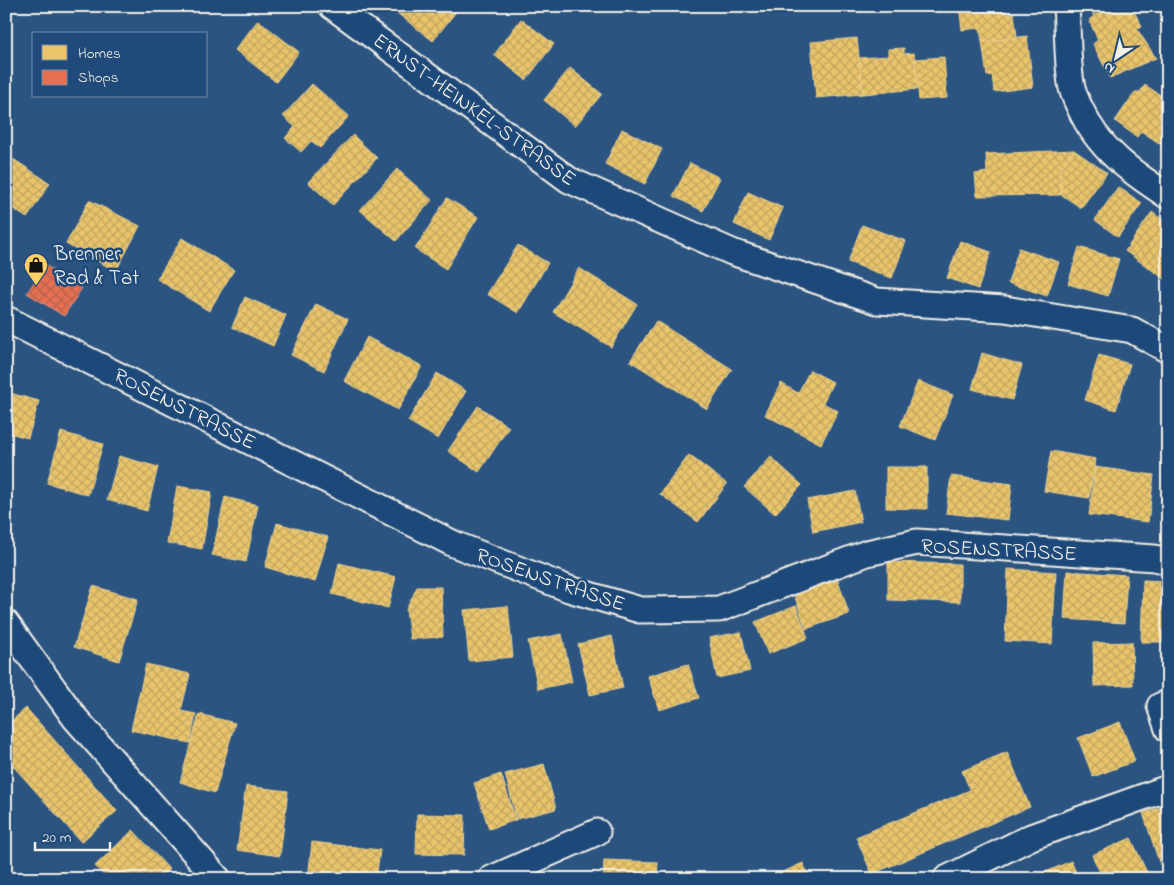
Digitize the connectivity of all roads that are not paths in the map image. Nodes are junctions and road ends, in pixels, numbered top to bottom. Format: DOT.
graph roads {
  1 [pos="332,6"];
  2 [pos="1066,6"];
  3 [pos="1168,196"];
  4 [pos="6,319"];
  5 [pos="1168,350"];
  6 [pos="1168,561"];
  7 [pos="6,623"];
  8 [pos="1168,703"];
  9 [pos="1168,729"];
  10 [pos="1168,788"];
  11 [pos="598,832"];
  12 [pos="218,879"];
  13 [pos="491,879"];
  14 [pos="946,879"];
  1 -- 5 [label="street, ERNST-HEINKEL-STRASSE"];
  2 -- 3 [label="street"];
  4 -- 6 [label="street, ROSENSTRASSE"];
  7 -- 12 [label="street"];
  8 -- 9 [label="street"];
  10 -- 14 [label="street"];
  11 -- 13 [label="street"];
}
